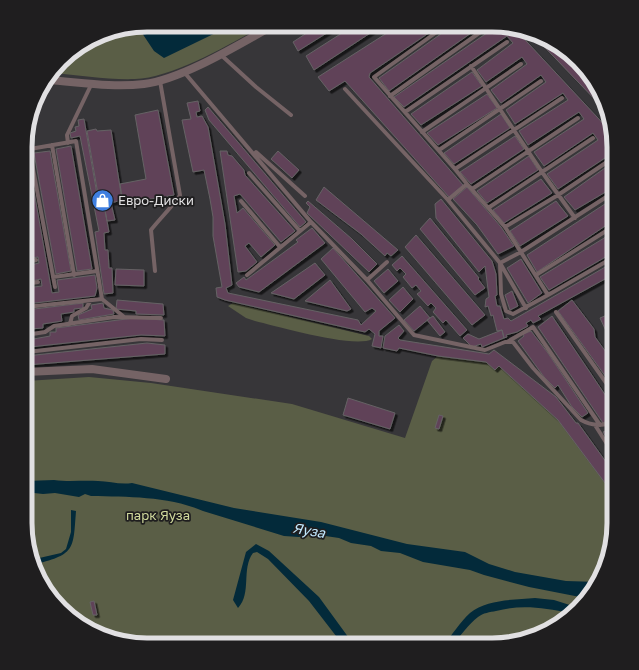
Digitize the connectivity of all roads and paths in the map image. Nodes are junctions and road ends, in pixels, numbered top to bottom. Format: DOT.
graph roads {
  1 [pos="261,32"];
  2 [pos="437,32"];
  3 [pos="480,32"];
  4 [pos="507,42"];
  5 [pos="220,54"];
  6 [pos="521,64"];
  7 [pos="471,66"];
  8 [pos="184,72"];
  9 [pos="53,80"];
  10 [pos="160,81"];
  11 [pos="541,81"];
  12 [pos="92,83"];
  13 [pos="486,88"];
  14 [pos="345,89"];
  15 [pos="390,96"];
  16 [pos="562,98"];
  17 [pos="500,109"];
  18 [pos="405,112"];
  19 [pos="292,115"];
  20 [pos="578,118"];
  21 [pos="515,130"];
  22 [pos="422,132"];
  23 [pos="593,138"];
  24 [pos="68,143"];
  25 [pos="245,143"];
  26 [pos="52,145"];
  27 [pos="32,149"];
  28 [pos="439,150"];
  29 [pos="528,151"];
  30 [pos="32,160"];
  31 [pos="607,162"];
  32 [pos="455,169"];
  33 [pos="542,172"];
  34 [pos="249,173"];
  35 [pos="467,184"];
  36 [pos="472,188"];
  37 [pos="558,195"];
  38 [pos="305,196"];
  39 [pos="607,197"];
  40 [pos="448,200"];
  41 [pos="241,201"];
  42 [pos="488,208"];
  43 [pos="576,218"];
  44 [pos="311,222"];
  45 [pos="505,227"];
  46 [pos="607,230"];
  47 [pos="300,231"];
  48 [pos="280,247"];
  49 [pos="521,252"];
  50 [pos="36,260"];
  51 [pos="32,261"];
  52 [pos="607,261"];
  53 [pos="387,262"];
  54 [pos="500,263"];
  55 [pos="97,271"];
  56 [pos="155,271"];
  57 [pos="74,275"];
  58 [pos="247,275"];
  59 [pos="536,275"];
  60 [pos="53,277"];
  61 [pos="367,280"];
  62 [pos="38,282"];
  63 [pos="32,283"];
  64 [pos="55,287"];
  65 [pos="548,295"];
  66 [pos="102,299"];
  67 [pos="91,300"];
  68 [pos="32,306"];
  69 [pos="526,308"];
  70 [pos="556,312"];
  71 [pos="123,316"];
  72 [pos="161,318"];
  73 [pos="70,324"];
  74 [pos="32,334"];
  75 [pos="162,340"];
  76 [pos="505,342"];
  77 [pos="32,351"];
  78 [pos="32,372"];
  79 [pos="166,379"];
  80 [pos="607,384"];
  81 [pos="607,424"];
  82 [pos="595,425"];
  83 [pos="600,425"];
  84 [pos="607,444"];
  1 -- 5 [label="street"];
  2 -- 15 [label="lane"];
  3 -- 15 [label="lane"];
  4 -- 7 [label="lane"];
  5 -- 8 [label="street"];
  5 -- 19 [label="lane"];
  6 -- 13 [label="lane"];
  7 -- 13 [label="lane"];
  7 -- 18 [label="lane"];
  8 -- 10 [label="street"];
  8 -- 25 [label="lane"];
  9 -- 12 [label="street"];
  10 -- 12 [label="street"];
  10 -- 56 [label="lane"];
  11 -- 17 [label="lane"];
  12 -- 24 [label="lane"];
  13 -- 17 [label="lane"];
  13 -- 22 [label="lane"];
  14 -- 40 [label="lane"];
  15 -- 18 [label="lane"];
  16 -- 21 [label="lane"];
  17 -- 21 [label="lane"];
  17 -- 28 [label="lane"];
  18 -- 22 [label="lane"];
  20 -- 29 [label="lane"];
  21 -- 29 [label="lane"];
  21 -- 32 [label="lane"];
  22 -- 28 [label="lane"];
  23 -- 33 [label="lane"];
  24 -- 26 [label="lane"];
  24 -- 55 [label="lane"];
  25 -- 38 [label="lane"];
  25 -- 44 [label="lane"];
  26 -- 27 [label="lane"];
  26 -- 57 [label="lane"];
  28 -- 32 [label="lane"];
  29 -- 33 [label="lane"];
  29 -- 36 [label="lane"];
  30 -- 60 [label="lane"];
  31 -- 37 [label="lane"];
  32 -- 35 [label="lane"];
  33 -- 37 [label="lane"];
  33 -- 42 [label="lane"];
  34 -- 47 [label="lane"];
  35 -- 36 [label="lane"];
  35 -- 40 [label="lane"];
  36 -- 42 [label="lane"];
  37 -- 43 [label="lane"];
  37 -- 45 [label="lane"];
  39 -- 43 [label="lane"];
  40 -- 54 [label="lane"];
  41 -- 48 [label="lane"];
  42 -- 45 [label="lane"];
  43 -- 49 [label="lane"];
  44 -- 47 [label="lane"];
  44 -- 61 [label="lane"];
  45 -- 49 [label="lane"];
  46 -- 59 [label="lane"];
  47 -- 48 [label="lane"];
  48 -- 58 [label="lane"];
  49 -- 54 [label="lane"];
  49 -- 59 [label="lane"];
  50 -- 51 [label="lane"];
  52 -- 65 [label="lane"];
  53 -- 61 [label="lane"];
  54 -- 69 [label="lane"];
  54 -- 69 [label="lane"];
  55 -- 57 [label="lane"];
  55 -- 66 [label="lane"];
  57 -- 60 [label="lane"];
  59 -- 65 [label="lane"];
  60 -- 64 [label="lane"];
  61 -- 76 [label="lane"];
  62 -- 63 [label="lane"];
  65 -- 69 [label="lane"];
  66 -- 67 [label="lane"];
  66 -- 71 [label="lane"];
  67 -- 68 [label="lane"];
  67 -- 73 [label="lane"];
  70 -- 80 [label="lane"];
  71 -- 72 [label="lane"];
  71 -- 73 [label="lane"];
  73 -- 74 [label="lane"];
  75 -- 77 [label="lane"];
  76 -- 82 [label="lane"];
  76 -- 83 [label="lane"];
  78 -- 79 [label="street"];
  81 -- 83 [label="lane"];
  82 -- 83 [label="lane"];
  82 -- 84 [label="lane"];
}
